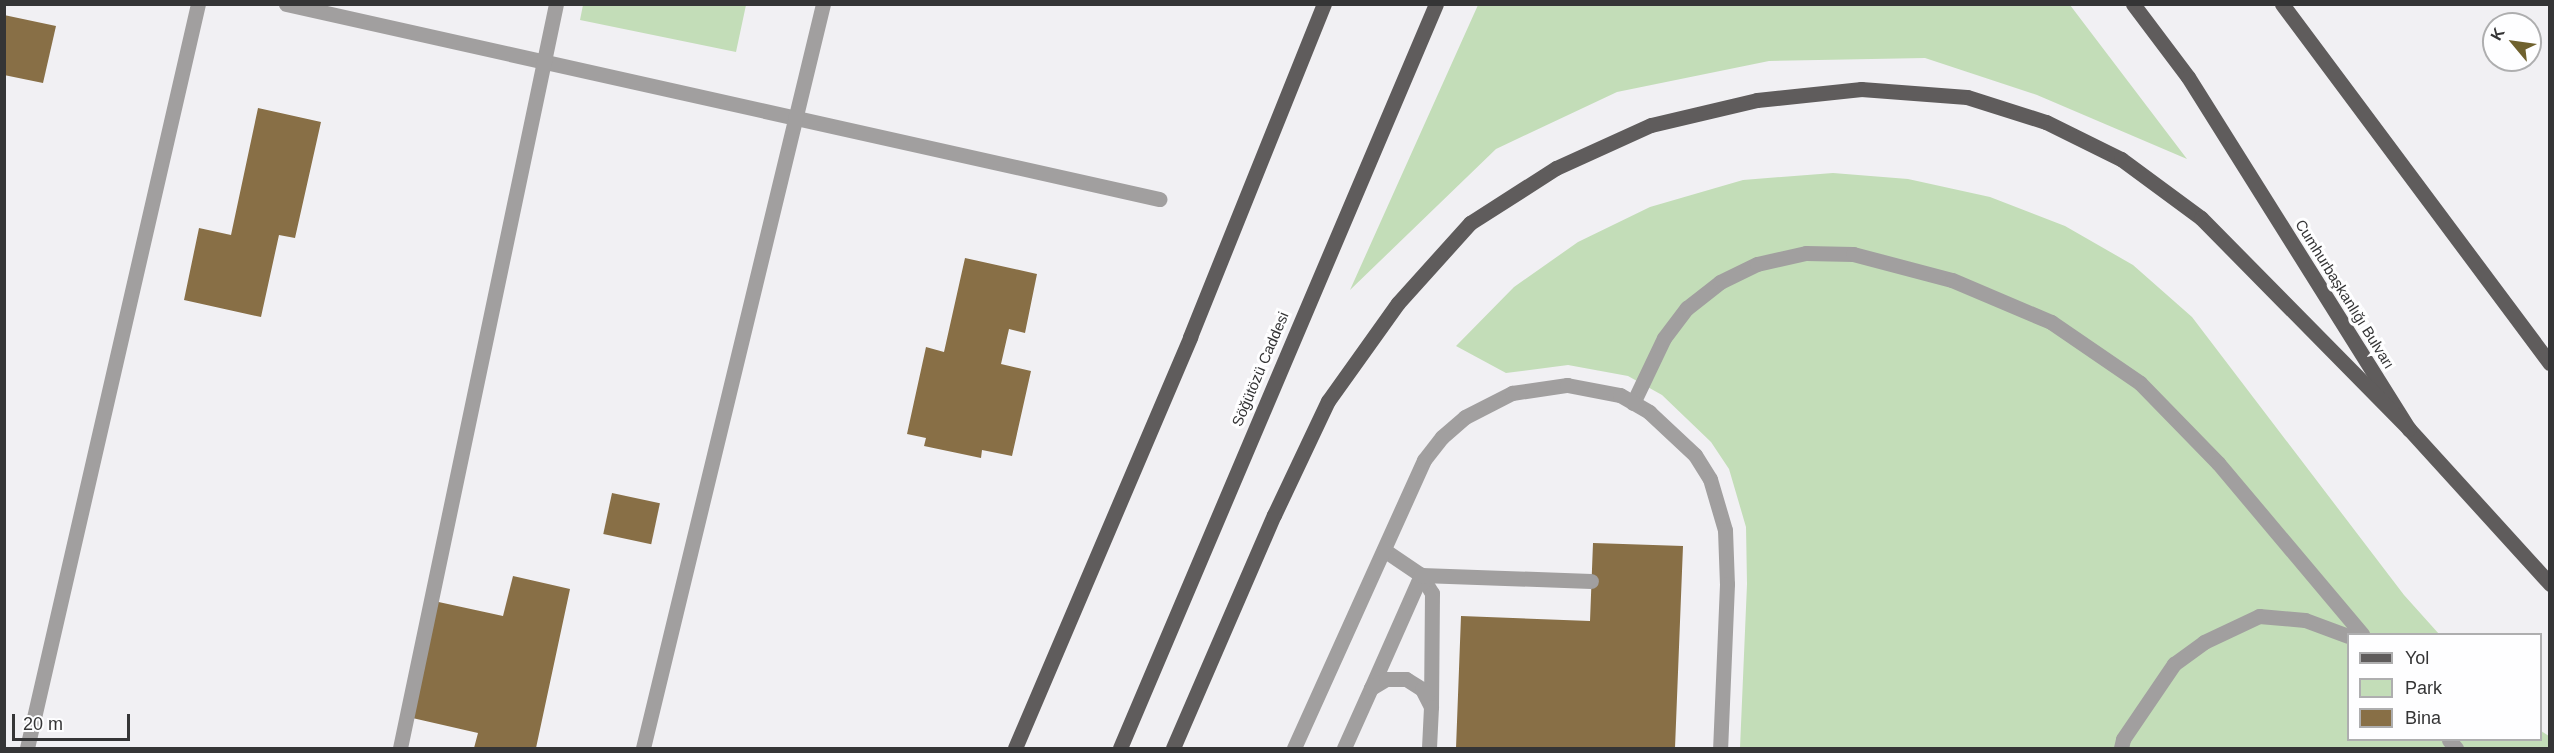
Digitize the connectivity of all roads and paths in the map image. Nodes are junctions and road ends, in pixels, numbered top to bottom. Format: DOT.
graph roads {
  1 [pos="198,4"];
  2 [pos="286,4"];
  3 [pos="556,4"];
  4 [pos="823,4"];
  5 [pos="1324,4"];
  6 [pos="1436,4"];
  7 [pos="2133,4"];
  8 [pos="2282,4"];
  9 [pos="544,62"];
  10 [pos="798,120"];
  11 [pos="1159,199"];
  12 [pos="2550,363"];
  13 [pos="1634,403"];
  14 [pos="2409,429"];
  15 [pos="1384,550"];
  16 [pos="1421,575"];
  17 [pos="1592,581"];
  18 [pos="2550,584"];
  19 [pos="2361,633"];
  20 [pos="2347,635"];
  21 [pos="1371,688"];
  22 [pos="1431,707"];
  23 [pos="27,748"];
  24 [pos="400,748"];
  25 [pos="643,748"];
  26 [pos="1015,748"];
  27 [pos="1120,748"];
  28 [pos="1173,748"];
  29 [pos="1294,748"];
  30 [pos="1344,748"];
  31 [pos="1429,748"];
  32 [pos="1720,748"];
  33 [pos="2121,748"];
  1 -- 23 [label="lane"];
  2 -- 9 [label="lane"];
  3 -- 9 [label="lane"];
  4 -- 10 [label="lane"];
  5 -- 26 [label="main road"];
  6 -- 27 [label="main road, Söğütözü Caddesi"];
  7 -- 14 [label="main road, Cumhurbaşkanlığı Bulvarı"];
  8 -- 12 [label="main road"];
  9 -- 10 [label="lane"];
  9 -- 24 [label="lane"];
  10 -- 11 [label="lane"];
  10 -- 25 [label="lane"];
  13 -- 15 [label="lane"];
  13 -- 19 [label="lane"];
  13 -- 32 [label="lane"];
  14 -- 18 [label="main road, Cumhurbaşkanlığı Bulvarı"];
  14 -- 28 [label="main road"];
  15 -- 16 [label="lane"];
  15 -- 29 [label="lane"];
  16 -- 17 [label="lane"];
  16 -- 21 [label="lane"];
  16 -- 22 [label="lane"];
  20 -- 33 [label="lane"];
  21 -- 22 [label="lane"];
  21 -- 30 [label="lane"];
  22 -- 31 [label="lane"];
}
